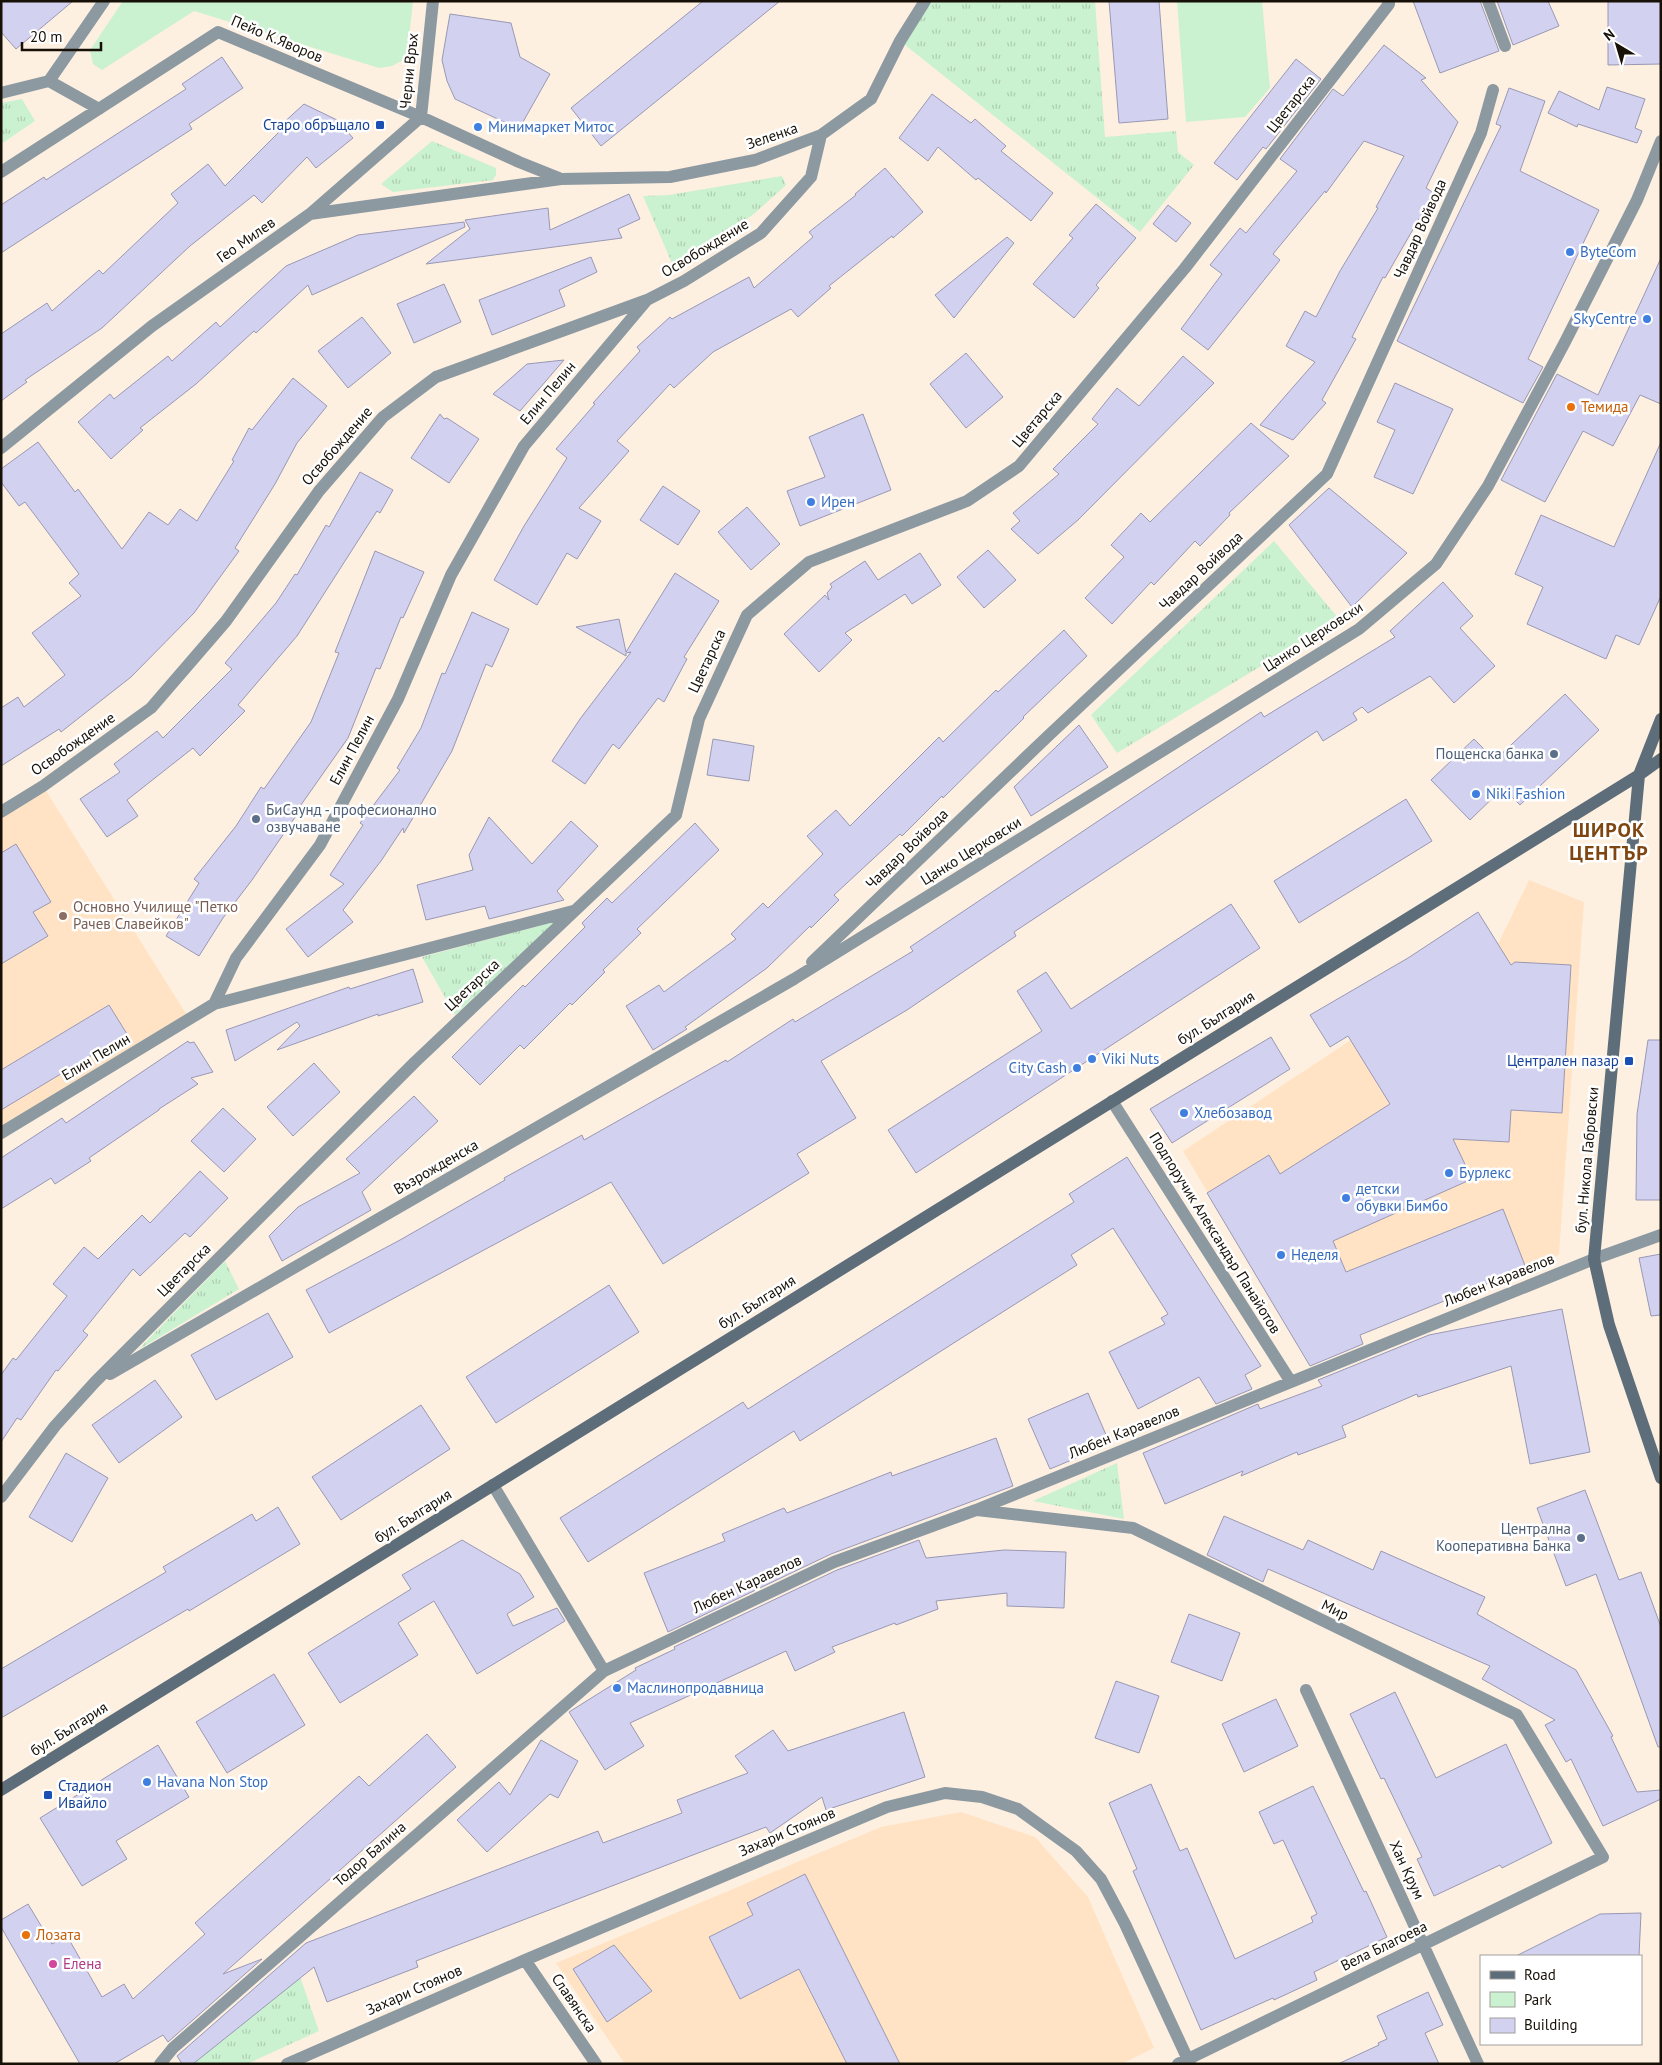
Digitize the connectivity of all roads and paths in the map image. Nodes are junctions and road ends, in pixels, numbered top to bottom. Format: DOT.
graph roads {
  1 [pos="104,1"];
  2 [pos="433,1"];
  3 [pos="925,1"];
  4 [pos="1388,1"];
  5 [pos="1488,1"];
  6 [pos="1505,46"];
  7 [pos="49,81"];
  8 [pos="1493,90"];
  9 [pos="1,93"];
  10 [pos="99,109"];
  11 [pos="421,118"];
  12 [pos="821,135"];
  13 [pos="1661,141"];
  14 [pos="1,172"];
  15 [pos="561,179"];
  16 [pos="310,214"];
  17 [pos="647,300"];
  18 [pos="1,448"];
  19 [pos="1661,719"];
  20 [pos="1661,759"];
  21 [pos="1639,775"];
  22 [pos="1,812"];
  23 [pos="575,910"];
  24 [pos="794,980"];
  25 [pos="214,1004"];
  26 [pos="1112,1101"];
  27 [pos="1,1133"];
  28 [pos="1661,1236"];
  29 [pos="1594,1259"];
  30 [pos="95,1382"];
  31 [pos="1291,1382"];
  32 [pos="1661,1478"];
  33 [pos="493,1485"];
  34 [pos="1,1497"];
  35 [pos="976,1510"];
  36 [pos="604,1670"];
  37 [pos="1306,1690"];
  38 [pos="1,1790"];
  39 [pos="1603,1858"];
  40 [pos="1423,1945"];
  41 [pos="525,1960"];
  42 [pos="1185,2062"];
  43 [pos="160,2064"];
  44 [pos="287,2064"];
  45 [pos="596,2064"];
  46 [pos="1478,2064"];
  1 -- 7 [label="street"];
  2 -- 11 [label="street, Черни Връх"];
  3 -- 12 [label="street, Зеленка"];
  4 -- 23 [label="street, Цветарска"];
  5 -- 6 [label="street"];
  7 -- 9 [label="street"];
  7 -- 10 [label="street"];
  8 -- 24 [label="street, Чавдар Войвода"];
  10 -- 11 [label="street, Пейо К.Яворов"];
  10 -- 14 [label="street, Пейо К.Яворов"];
  11 -- 15 [label="street, Пейо К.Яворов"];
  11 -- 16 [label="street, Черни Връх"];
  12 -- 15 [label="street, Зеленка"];
  12 -- 17 [label="street, Освобождение"];
  13 -- 24 [label="street, Цанко Церковски"];
  15 -- 16 [label="street, Гео Милев"];
  16 -- 18 [label="street, Гео Милев"];
  17 -- 22 [label="street, Освобождение"];
  17 -- 25 [label="street, Елин Пелин"];
  19 -- 21 [label="main road, бул. Никола Габровски"];
  20 -- 21 [label="main road, бул. България"];
  21 -- 26 [label="main road, бул. България"];
  21 -- 29 [label="main road, бул. Никола Габровски"];
  23 -- 25 [label="street"];
  23 -- 30 [label="street, Цветарска"];
  24 -- 30 [label="street, Възрожденска"];
  25 -- 27 [label="street, Елин Пелин"];
  26 -- 31 [label="street, Подпоручик Александър Панайотов"];
  26 -- 33 [label="main road, бул. България"];
  28 -- 29 [label="street, Любен Каравелов"];
  29 -- 31 [label="street, Любен Каравелов"];
  29 -- 32 [label="main road, бул. Никола Габровски"];
  30 -- 34 [label="street, Цветарска"];
  31 -- 35 [label="street, Любен Каравелов"];
  33 -- 36 [label="street"];
  33 -- 38 [label="main road, бул. България"];
  35 -- 36 [label="street, Любен Каравелов"];
  35 -- 39 [label="street, Мир"];
  36 -- 43 [label="street, Тодор Балина"];
  37 -- 40 [label="street, Хан Крум"];
  39 -- 40 [label="street, Вела Благоева"];
  40 -- 42 [label="street, Вела Благоева"];
  40 -- 46 [label="street, Хан Крум"];
  41 -- 42 [label="street, Захари Стоянов"];
  41 -- 44 [label="street, Захари Стоянов"];
  41 -- 45 [label="street, Славянска"];
}
